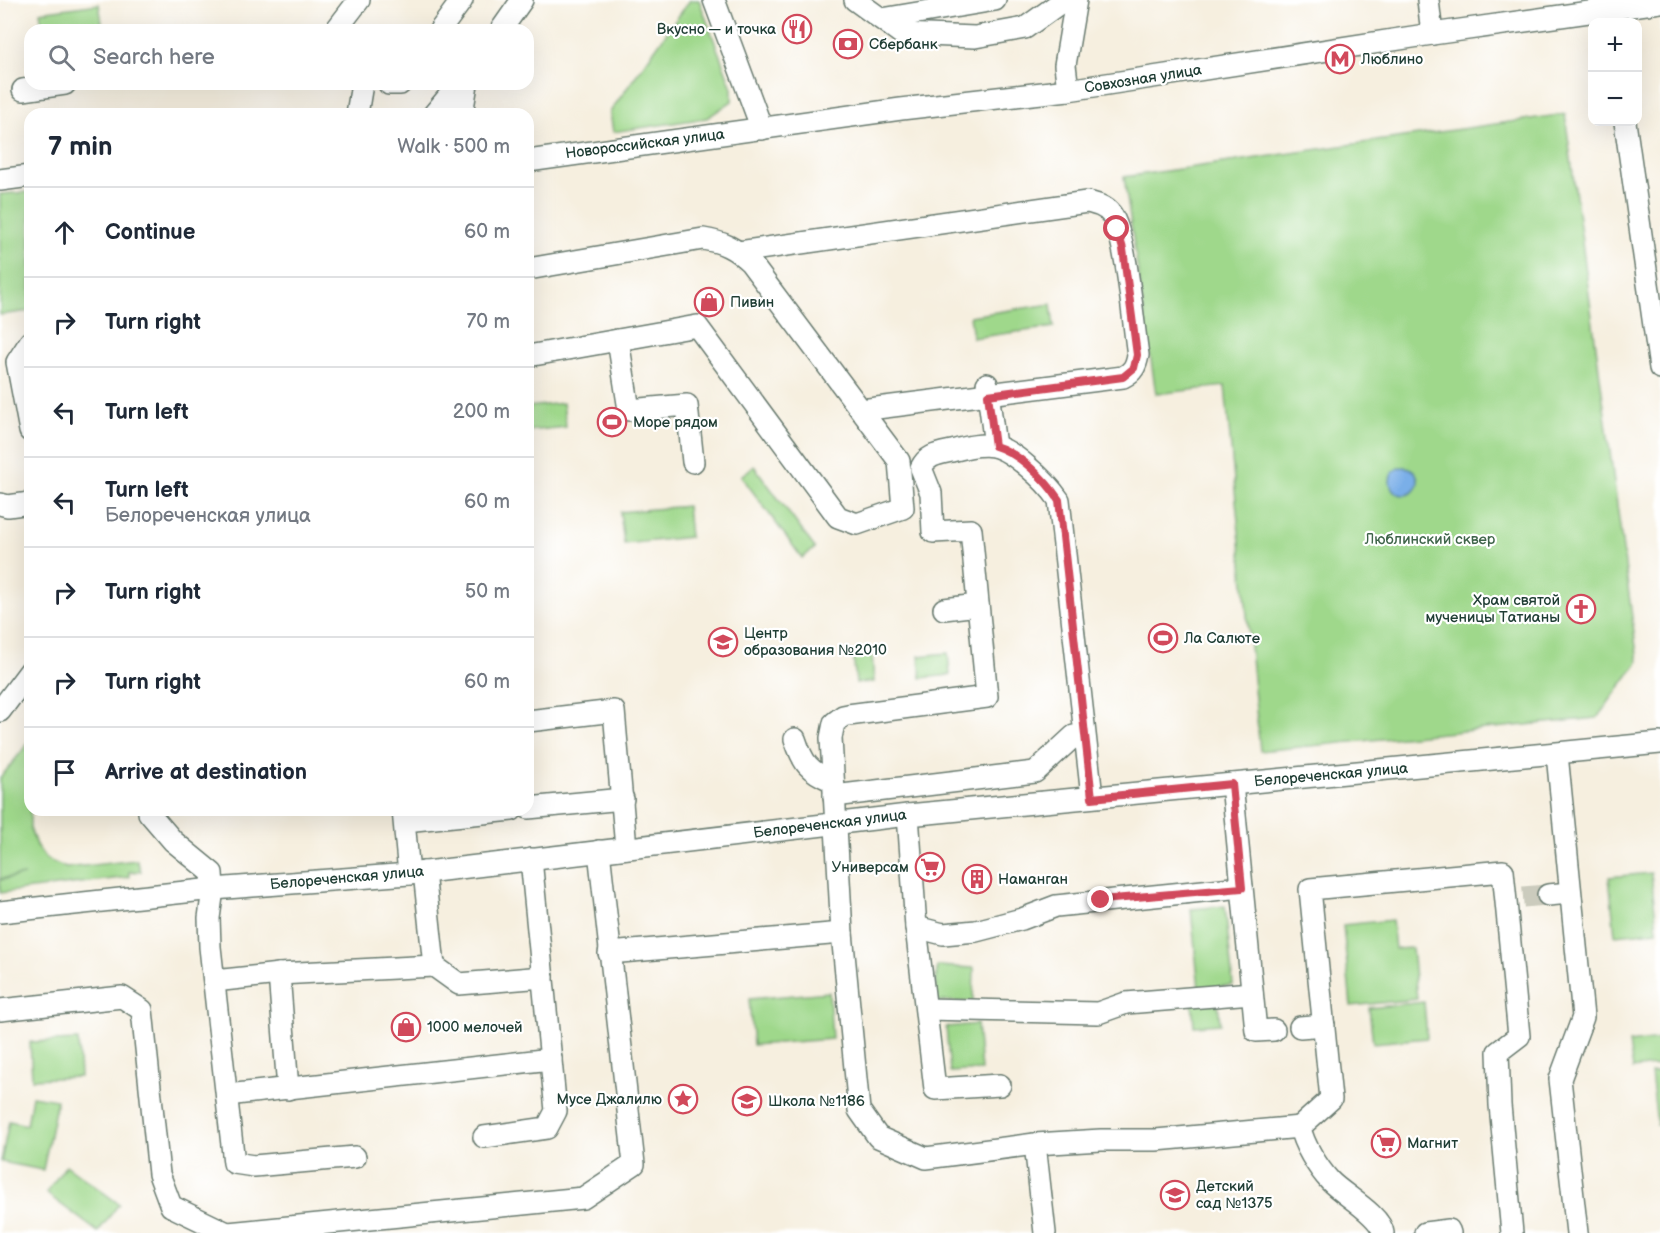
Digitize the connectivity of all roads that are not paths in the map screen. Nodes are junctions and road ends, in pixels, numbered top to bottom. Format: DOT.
graph roads {
  1 [pos="358,0"];
  2 [pos="462,0"];
  3 [pos="522,0"];
  4 [pos="714,0"];
  5 [pos="855,0"];
  6 [pos="994,0"];
  7 [pos="1064,0"];
  8 [pos="1077,0"];
  9 [pos="1428,0"];
  10 [pos="1660,2"];
  11 [pos="1612,10"];
  12 [pos="882,19"];
  13 [pos="340,24"];
  14 [pos="444,24"];
  15 [pos="505,24"];
  16 [pos="1432,34"];
  17 [pos="361,90"];
  18 [pos="454,90"];
  19 [pos="466,90"];
  20 [pos="1068,90"];
  21 [pos="358,108"];
  22 [pos="439,108"];
  23 [pos="463,108"];
  24 [pos="1627,126"];
  25 [pos="762,129"];
  26 [pos="534,160"];
  27 [pos="24,177"];
  28 [pos="0,180"];
  29 [pos="739,252"];
  30 [pos="534,268"];
  31 [pos="1654,269"];
  32 [pos="618,340"];
  33 [pos="24,351"];
  34 [pos="534,355"];
  35 [pos="1660,368"];
  36 [pos="988,389"];
  37 [pos="24,400"];
  38 [pos="861,410"];
  39 [pos="995,446"];
  40 [pos="693,462"];
  41 [pos="0,504"];
  42 [pos="24,504"];
  43 [pos="978,606"];
  44 [pos="944,609"];
  45 [pos="24,679"];
  46 [pos="0,711"];
  47 [pos="534,720"];
  48 [pos="1084,735"];
  49 [pos="795,739"];
  50 [pos="1660,743"];
  51 [pos="1557,754"];
  52 [pos="1232,784"];
  53 [pos="834,788"];
  54 [pos="1092,798"];
  55 [pos="623,799"];
  56 [pos="534,807"];
  57 [pos="908,815"];
  58 [pos="152,816"];
  59 [pos="404,816"];
  60 [pos="836,823"];
  61 [pos="626,848"];
  62 [pos="599,851"];
  63 [pos="531,860"];
  64 [pos="417,873"];
  65 [pos="1242,888"];
  66 [pos="213,890"];
  67 [pos="1570,892"];
  68 [pos="1548,895"];
  69 [pos="0,912"];
  70 [pos="916,927"];
  71 [pos="842,933"];
  72 [pos="609,953"];
  73 [pos="434,966"];
  74 [pos="279,974"];
  75 [pos="543,977"];
  76 [pos="214,981"];
  77 [pos="1252,993"];
  78 [pos="926,1009"];
  79 [pos="0,1010"];
  80 [pos="1324,1025"];
  81 [pos="1300,1027"];
  82 [pos="1274,1030"];
  83 [pos="551,1059"];
  84 [pos="1000,1085"];
  85 [pos="288,1089"];
  86 [pos="227,1095"];
  87 [pos="1300,1127"];
  88 [pos="484,1137"];
  89 [pos="1035,1144"];
  90 [pos="355,1157"];
  91 [pos="428,1223"];
  92 [pos="228,1233"];
  93 [pos="1045,1233"];
  94 [pos="1383,1233"];
  95 [pos="1425,1233"];
  96 [pos="1450,1233"];
  97 [pos="1512,1233"];
  98 [pos="1577,1233"];
  1 -- 13 [label="street"];
  2 -- 14 [label="street"];
  3 -- 15 [label="street"];
  4 -- 25 [label="street"];
  5 -- 12 [label="street"];
  6 -- 12 [label="street"];
  7 -- 12 [label="street"];
  8 -- 20 [label="street"];
  9 -- 16 [label="street"];
  10 -- 11 [label="street, Совхозная улица"];
  11 -- 16 [label="street, Совхозная улица"];
  16 -- 20 [label="street, Совхозная улица"];
  17 -- 21 [label="street"];
  18 -- 22 [label="street"];
  19 -- 23 [label="street"];
  20 -- 25 [label="street, Совхозная улица"];
  24 -- 31 [label="street"];
  25 -- 26 [label="street, Новороссийская улица"];
  27 -- 28 [label="street"];
  29 -- 30 [label="street"];
  29 -- 36 [label="street"];
  29 -- 38 [label="street"];
  31 -- 35 [label="street"];
  32 -- 34 [label="street"];
  32 -- 38 [label="street"];
  32 -- 40 [label="street"];
  33 -- 37 [label="street"];
  36 -- 38 [label="street"];
  36 -- 39 [label="street"];
  39 -- 43 [label="street"];
  39 -- 48 [label="street"];
  41 -- 42 [label="street"];
  43 -- 44 [label="street"];
  43 -- 53 [label="street"];
  45 -- 46 [label="street"];
  47 -- 55 [label="street"];
  48 -- 53 [label="street"];
  48 -- 54 [label="street"];
  49 -- 53 [label="street"];
  50 -- 51 [label="street, Белореченская улица"];
  51 -- 52 [label="street, Белореченская улица"];
  51 -- 67 [label="street"];
  52 -- 54 [label="street, Белореченская улица"];
  52 -- 65 [label="street"];
  53 -- 60 [label="street"];
  54 -- 57 [label="street, Белореченская улица"];
  55 -- 56 [label="street"];
  55 -- 61 [label="street"];
  57 -- 60 [label="street, Белореченская улица"];
  57 -- 70 [label="street"];
  58 -- 66 [label="street"];
  59 -- 64 [label="street"];
  60 -- 61 [label="street, Белореченская улица"];
  60 -- 71 [label="street"];
  61 -- 62 [label="street, Белореченская улица"];
  62 -- 63 [label="street, Белореченская улица"];
  62 -- 72 [label="street"];
  63 -- 64 [label="street, Белореченская улица"];
  63 -- 75 [label="street"];
  64 -- 66 [label="street, Белореченская улица"];
  64 -- 73 [label="street"];
  65 -- 70 [label="street"];
  65 -- 77 [label="street"];
  66 -- 69 [label="street, Белореченская улица"];
  66 -- 76 [label="street"];
  67 -- 68 [label="street"];
  67 -- 98 [label="street"];
  70 -- 78 [label="street"];
  71 -- 72 [label="street"];
  71 -- 89 [label="street"];
  72 -- 91 [label="street"];
  73 -- 74 [label="street"];
  73 -- 75 [label="street"];
  74 -- 76 [label="street"];
  74 -- 85 [label="street"];
  75 -- 83 [label="street"];
  76 -- 86 [label="street"];
  77 -- 78 [label="street"];
  77 -- 82 [label="street"];
  78 -- 84 [label="street"];
  79 -- 92 [label="street"];
  80 -- 81 [label="street"];
  80 -- 87 [label="street"];
  80 -- 97 [label="street"];
  83 -- 85 [label="street"];
  83 -- 88 [label="street"];
  85 -- 86 [label="street"];
  86 -- 90 [label="street"];
  87 -- 89 [label="street"];
  87 -- 94 [label="street"];
  89 -- 93 [label="street"];
  91 -- 92 [label="street"];
  95 -- 96 [label="street"];
}
